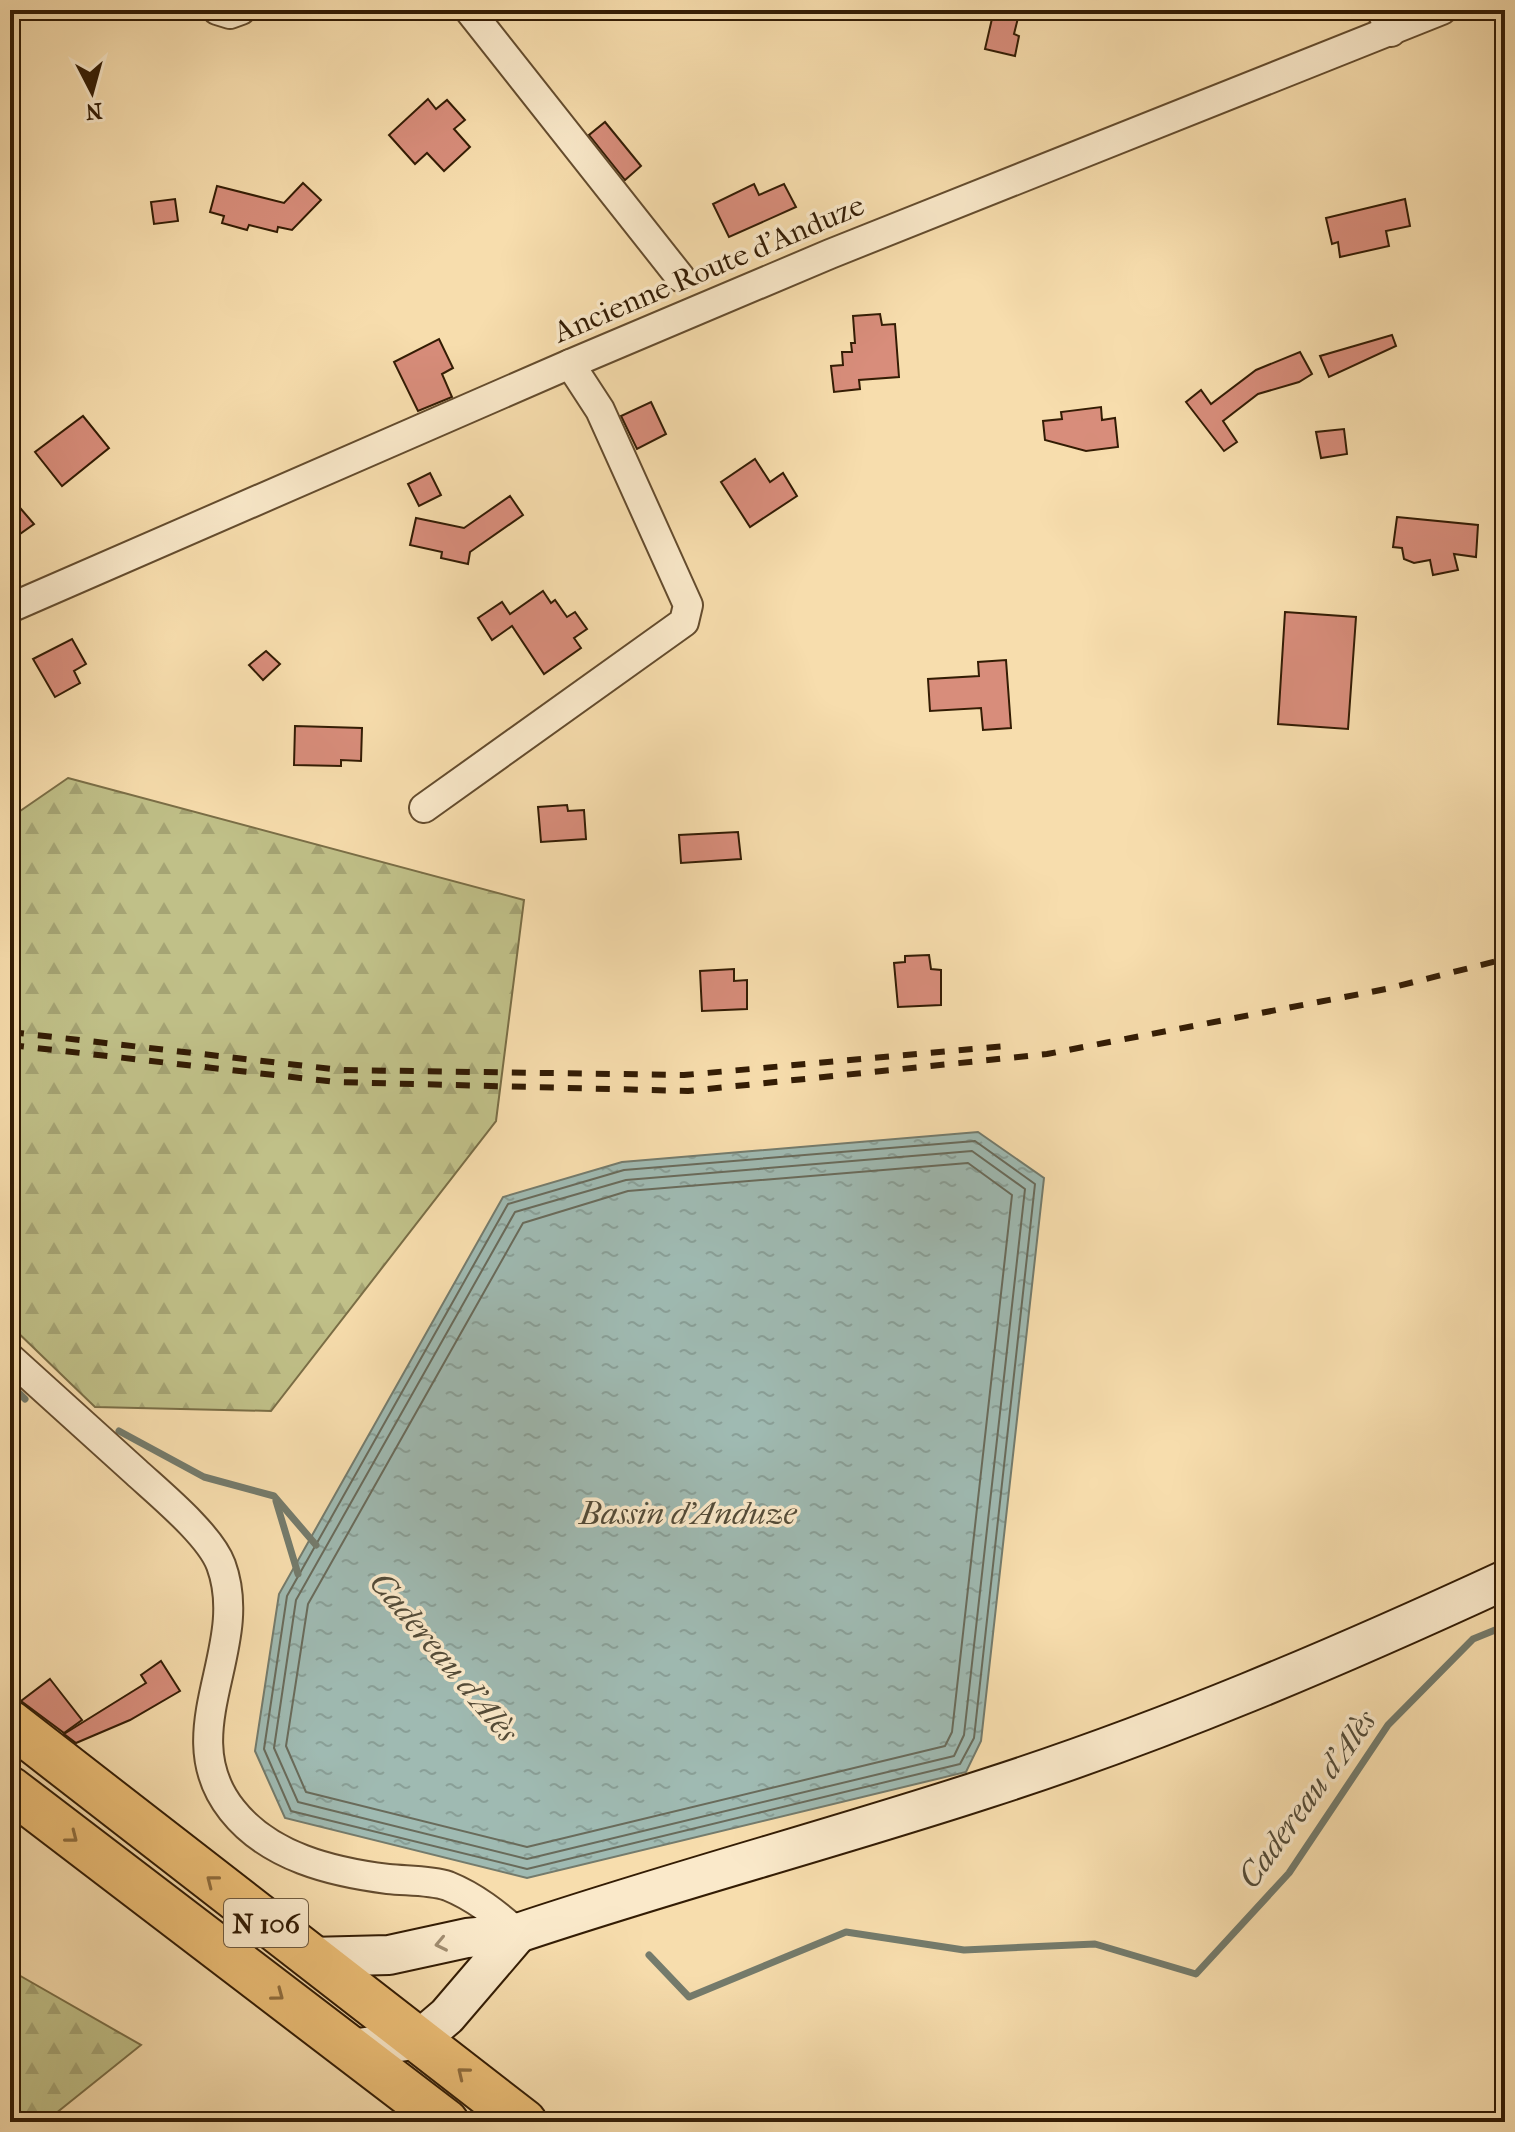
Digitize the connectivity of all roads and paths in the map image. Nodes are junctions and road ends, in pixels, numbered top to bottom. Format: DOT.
graph roads {
  1 [pos="217,10"];
  2 [pos="241,10"];
  3 [pos="469,10"];
  4 [pos="1442,10"];
  5 [pos="1386,21"];
  6 [pos="680,277"];
  7 [pos="570,364"];
  8 [pos="10,608"];
  9 [pos="424,808"];
  10 [pos="10,1358"];
  11 [pos="1505,1580"];
  12 [pos="10,1723"];
  13 [pos="10,1789"];
  14 [pos="518,1933"];
  15 [pos="309,1957"];
  16 [pos="420,2039"];
  17 [pos="352,2049"];
  18 [pos="446,2122"];
  19 [pos="524,2122"];
  1 -- 2 [label="street"];
  3 -- 6 [label="street"];
  4 -- 5 [label="street, Ancienne Route d'Anduze"];
  5 -- 7 [label="street, Ancienne Route d'Anduze"];
  7 -- 8 [label="street, Ancienne Route d'Anduze"];
  7 -- 9 [label="street"];
  10 -- 14 [label="street"];
  11 -- 14 [label="main road"];
  15 -- 12 [label="main road, N 106, one-way"];
  13 -- 17 [label="main road, N 106, one-way"];
  14 -- 15 [label="main road, one-way"];
  14 -- 16 [label="main road"];
  15 -- 16 [label="main road, N 106"];
  16 -- 17 [label="main road"];
  19 -- 16 [label="main road, N 106, one-way"];
  17 -- 18 [label="main road, N 106"];
}
